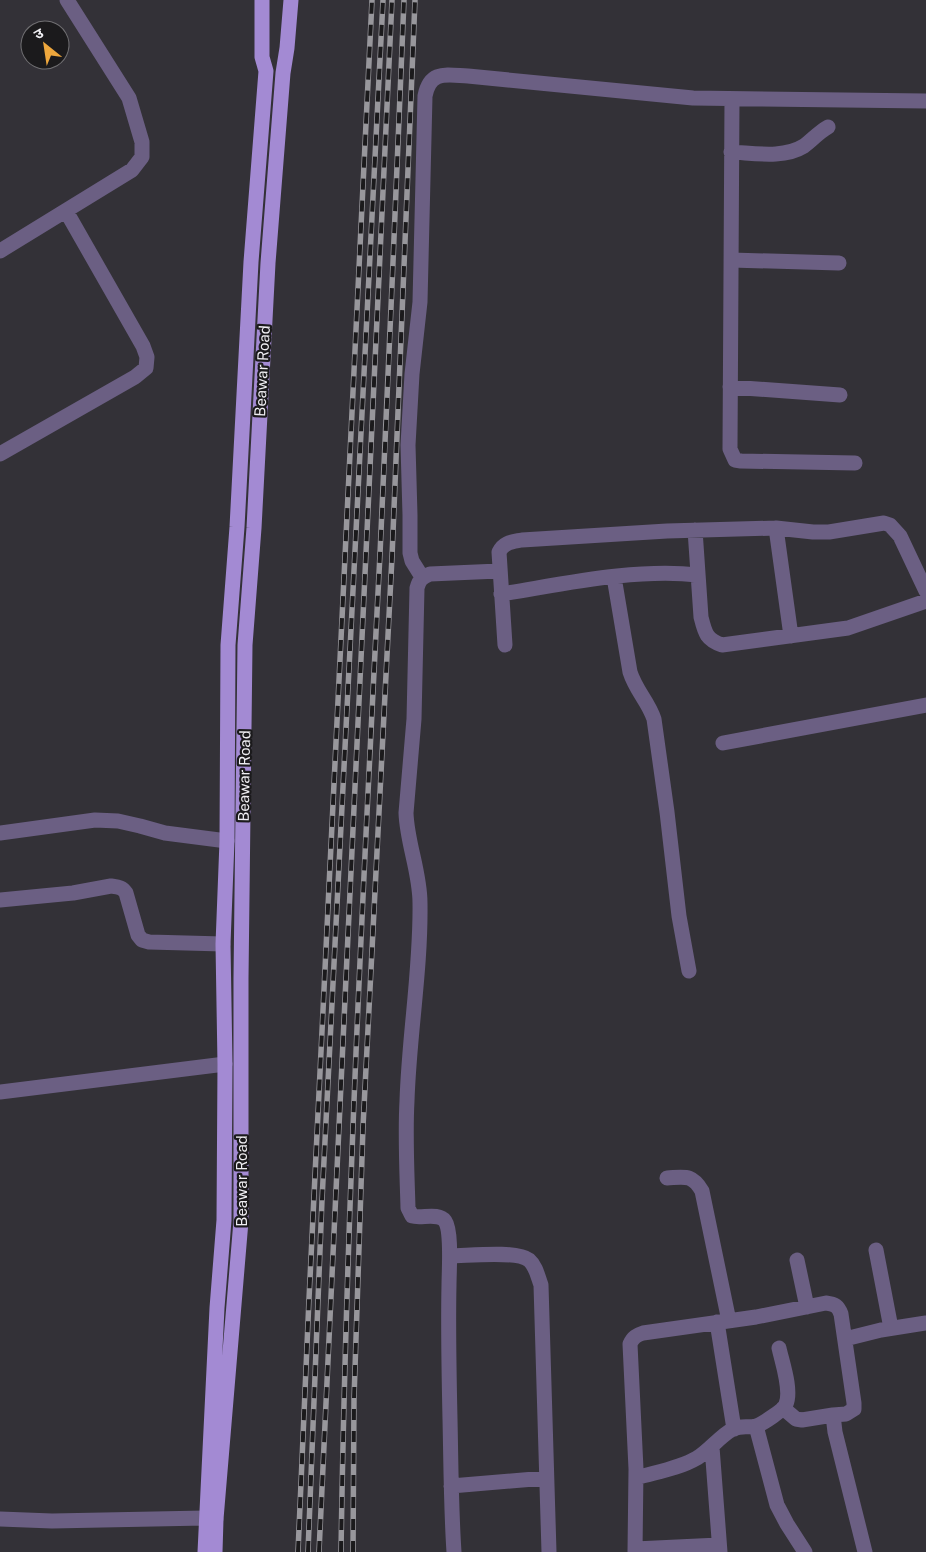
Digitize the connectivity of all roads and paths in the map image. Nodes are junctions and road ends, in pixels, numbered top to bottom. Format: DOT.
graph roads {
  1 [pos="67,0"];
  2 [pos="262,0"];
  3 [pos="291,0"];
  4 [pos="732,99"];
  5 [pos="926,101"];
  6 [pos="828,127"];
  7 [pos="731,152"];
  8 [pos="66,211"];
  9 [pos="0,251"];
  10 [pos="730,260"];
  11 [pos="839,263"];
  12 [pos="730,387"];
  13 [pos="840,395"];
  14 [pos="0,454"];
  15 [pos="855,463"];
  16 [pos="776,528"];
  17 [pos="695,530"];
  18 [pos="499,571"];
  19 [pos="698,575"];
  20 [pos="422,577"];
  21 [pos="614,577"];
  22 [pos="926,591"];
  23 [pos="501,594"];
  24 [pos="926,601"];
  25 [pos="791,636"];
  26 [pos="505,645"];
  27 [pos="926,705"];
  28 [pos="723,743"];
  29 [pos="0,833"];
  30 [pos="227,841"];
  31 [pos="0,900"];
  32 [pos="223,944"];
  33 [pos="689,971"];
  34 [pos="225,1064"];
  35 [pos="0,1092"];
  36 [pos="667,1178"];
  37 [pos="876,1250"];
  38 [pos="450,1256"];
  39 [pos="797,1260"];
  40 [pos="807,1307"];
  41 [pos="723,1322"];
  42 [pos="926,1323"];
  43 [pos="891,1328"];
  44 [pos="845,1339"];
  45 [pos="779,1348"];
  46 [pos="783,1408"];
  47 [pos="833,1415"];
  48 [pos="756,1426"];
  49 [pos="734,1429"];
  50 [pos="712,1447"];
  51 [pos="546,1478"];
  52 [pos="636,1478"];
  53 [pos="452,1486"];
  54 [pos="0,1519"];
  55 [pos="211,1519"];
  56 [pos="719,1548"];
  57 [pos="635,1551"];
  58 [pos="204,1552"];
  59 [pos="216,1552"];
  60 [pos="454,1552"];
  61 [pos="549,1552"];
  62 [pos="805,1552"];
  63 [pos="865,1552"];
  1 -- 8 [label="street"];
  2 -- 30 [label="main road, Beawar Road"];
  3 -- 55 [label="main road, Beawar Road"];
  4 -- 5 [label="street"];
  4 -- 7 [label="street"];
  4 -- 20 [label="street"];
  6 -- 7 [label="street"];
  7 -- 10 [label="street"];
  8 -- 9 [label="street"];
  8 -- 14 [label="street"];
  10 -- 11 [label="street"];
  10 -- 12 [label="street"];
  12 -- 13 [label="street"];
  12 -- 15 [label="street"];
  16 -- 17 [label="street"];
  16 -- 22 [label="street"];
  16 -- 25 [label="street"];
  17 -- 18 [label="street"];
  17 -- 19 [label="street"];
  18 -- 20 [label="street"];
  18 -- 23 [label="street"];
  19 -- 21 [label="street"];
  19 -- 25 [label="street"];
  20 -- 38 [label="street"];
  21 -- 23 [label="street"];
  21 -- 33 [label="street"];
  23 -- 26 [label="street"];
  24 -- 25 [label="street"];
  27 -- 28 [label="street"];
  29 -- 30 [label="street"];
  30 -- 32 [label="main road, Beawar Road"];
  31 -- 32 [label="street"];
  32 -- 34 [label="main road, Beawar Road"];
  34 -- 35 [label="street"];
  34 -- 55 [label="main road, Beawar Road"];
  36 -- 41 [label="street"];
  37 -- 43 [label="street"];
  38 -- 51 [label="street"];
  38 -- 53 [label="street"];
  39 -- 40 [label="street"];
  40 -- 41 [label="street"];
  40 -- 44 [label="street"];
  41 -- 49 [label="street"];
  41 -- 52 [label="street"];
  42 -- 43 [label="street"];
  43 -- 44 [label="street"];
  44 -- 47 [label="street"];
  45 -- 46 [label="street"];
  46 -- 47 [label="street"];
  46 -- 48 [label="street"];
  47 -- 63 [label="street"];
  48 -- 49 [label="street"];
  48 -- 62 [label="street"];
  49 -- 50 [label="street"];
  50 -- 52 [label="street"];
  50 -- 56 [label="street"];
  51 -- 53 [label="street"];
  51 -- 61 [label="street"];
  52 -- 57 [label="street"];
  53 -- 60 [label="street"];
  54 -- 55 [label="street"];
  55 -- 58 [label="main road, Beawar Road"];
  55 -- 59 [label="main road, Beawar Road"];
  56 -- 57 [label="street"];
}
